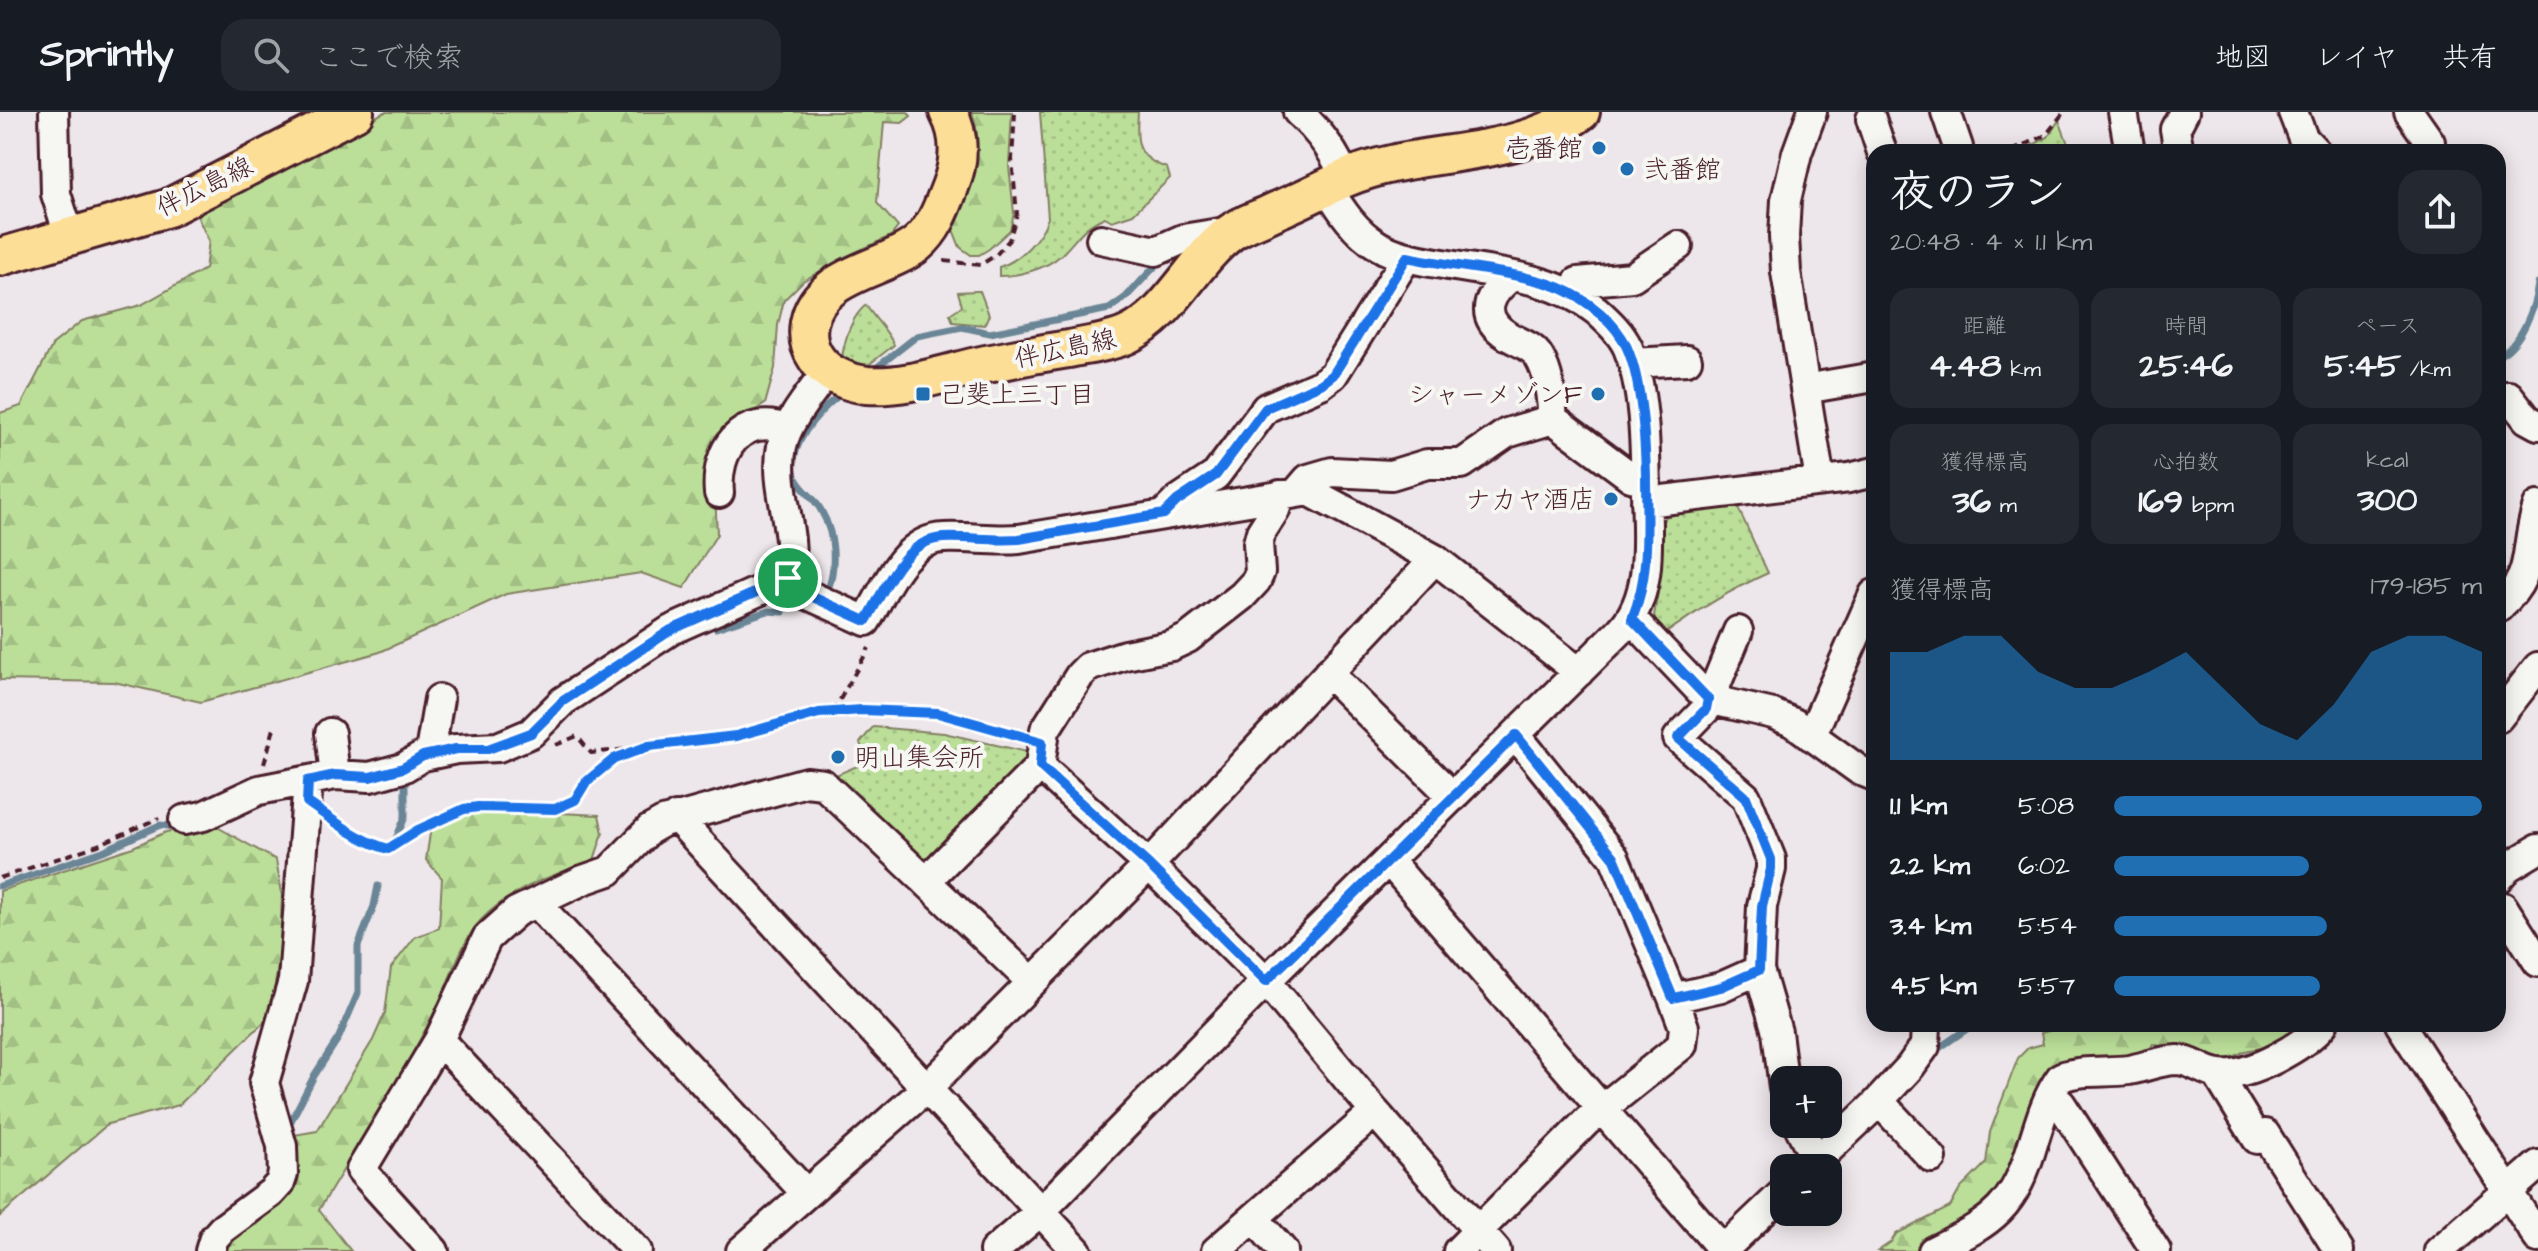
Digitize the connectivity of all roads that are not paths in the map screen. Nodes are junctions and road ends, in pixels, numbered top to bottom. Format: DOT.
graph roads {
  1 [pos="54,112"];
  2 [pos="355,112"];
  3 [pos="948,112"];
  4 [pos="1581,112"];
  5 [pos="1812,112"];
  6 [pos="1946,112"];
  7 [pos="2123,112"];
  8 [pos="2184,112"];
  9 [pos="2293,112"];
  10 [pos="1313,118"];
  11 [pos="1871,119"];
  12 [pos="1879,144"];
  13 [pos="1957,144"];
  14 [pos="2129,144"];
  15 [pos="2178,144"];
  16 [pos="2309,144"];
  17 [pos="1336,183"];
  18 [pos="1232,231"];
  19 [pos="69,235"];
  20 [pos="1101,239"];
  21 [pos="1678,246"];
  22 [pos="0,257"];
  23 [pos="1407,257"];
  24 [pos="1512,276"];
  25 [pos="1571,293"];
  26 [pos="1687,360"];
  27 [pos="1633,363"];
  28 [pos="827,371"];
  29 [pos="1866,378"];
  30 [pos="1805,389"];
  31 [pos="2506,396"];
  32 [pos="1553,419"];
  33 [pos="2538,425"];
  34 [pos="787,429"];
  35 [pos="1866,473"];
  36 [pos="1820,481"];
  37 [pos="1646,491"];
  38 [pos="719,493"];
  39 [pos="1288,494"];
  40 [pos="2538,506"];
  41 [pos="1164,514"];
  42 [pos="1435,559"];
  43 [pos="788,578"];
  44 [pos="2506,601"];
  45 [pos="1866,612"];
  46 [pos="1632,619"];
  47 [pos="1738,631"];
  48 [pos="2538,667"];
  49 [pos="1579,672"];
  50 [pos="1328,673"];
  51 [pos="439,699"];
  52 [pos="1708,699"];
  53 [pos="2506,708"];
  54 [pos="330,733"];
  55 [pos="1516,735"];
  56 [pos="1811,736"];
  57 [pos="432,754"];
  58 [pos="1041,754"];
  59 [pos="1866,773"];
  60 [pos="317,786"];
  61 [pos="1453,797"];
  62 [pos="676,817"];
  63 [pos="184,820"];
  64 [pos="2538,849"];
  65 [pos="1389,861"];
  66 [pos="1149,865"];
  67 [pos="2506,869"];
  68 [pos="926,881"];
  69 [pos="536,903"];
  70 [pos="2506,912"];
  71 [pos="2538,962"];
  72 [pos="1759,970"];
  73 [pos="1266,981"];
  74 [pos="1032,982"];
  75 [pos="1673,998"];
  76 [pos="1926,1032"];
  77 [pos="2317,1032"];
  78 [pos="2405,1032"];
  79 [pos="439,1040"];
  80 [pos="1781,1066"];
  81 [pos="2217,1074"];
  82 [pos="928,1087"];
  83 [pos="2054,1099"];
  84 [pos="1879,1101"];
  85 [pos="1603,1108"];
  86 [pos="1375,1112"];
  87 [pos="1823,1154"];
  88 [pos="1932,1158"];
  89 [pos="2538,1165"];
  90 [pos="2508,1192"];
  91 [pos="806,1193"];
  92 [pos="1770,1205"];
  93 [pos="1042,1210"];
  94 [pos="1254,1218"];
  95 [pos="2538,1238"];
  96 [pos="1487,1240"];
  97 [pos="1722,1250"];
  98 [pos="210,1251"];
  99 [pos="434,1251"];
  100 [pos="637,1251"];
  101 [pos="741,1251"];
  102 [pos="994,1251"];
  103 [pos="1077,1251"];
  104 [pos="1216,1251"];
  105 [pos="1283,1251"];
  106 [pos="1458,1251"];
  107 [pos="1933,1251"];
  108 [pos="2156,1251"];
  109 [pos="2339,1251"];
  110 [pos="2439,1251"];
  1 -- 19 [label="street"];
  2 -- 19 [label="main road, 伴広島線"];
  3 -- 28 [label="main road"];
  4 -- 17 [label="main road, 伴広島線"];
  5 -- 30 [label="street"];
  6 -- 13 [label="street"];
  7 -- 14 [label="street"];
  8 -- 15 [label="street"];
  9 -- 16 [label="street"];
  10 -- 17 [label="street"];
  11 -- 12 [label="street"];
  17 -- 18 [label="main road, 伴広島線"];
  17 -- 23 [label="street"];
  18 -- 20 [label="street"];
  18 -- 28 [label="main road, 伴広島線"];
  19 -- 22 [label="main road, 伴広島線"];
  21 -- 25 [label="street"];
  23 -- 24 [label="street"];
  23 -- 41 [label="street"];
  24 -- 25 [label="street"];
  24 -- 32 [label="street"];
  25 -- 27 [label="street"];
  26 -- 27 [label="street"];
  27 -- 37 [label="street"];
  28 -- 34 [label="street"];
  29 -- 30 [label="street"];
  30 -- 36 [label="street"];
  31 -- 33 [label="street"];
  32 -- 37 [label="street"];
  32 -- 39 [label="street"];
  34 -- 38 [label="street"];
  34 -- 43 [label="street"];
  35 -- 36 [label="street"];
  36 -- 37 [label="street"];
  37 -- 46 [label="street"];
  39 -- 41 [label="street"];
  39 -- 42 [label="street"];
  39 -- 58 [label="street"];
  40 -- 44 [label="street"];
  41 -- 43 [label="street"];
  42 -- 49 [label="street"];
  42 -- 50 [label="street"];
  43 -- 57 [label="street"];
  45 -- 56 [label="street"];
  46 -- 49 [label="street"];
  46 -- 52 [label="street"];
  47 -- 52 [label="street"];
  48 -- 53 [label="street"];
  49 -- 55 [label="street"];
  50 -- 61 [label="street"];
  50 -- 66 [label="street"];
  51 -- 57 [label="street"];
  52 -- 56 [label="street"];
  52 -- 72 [label="street"];
  54 -- 60 [label="street"];
  55 -- 61 [label="street"];
  55 -- 75 [label="street"];
  56 -- 59 [label="street"];
  57 -- 60 [label="street"];
  58 -- 66 [label="street"];
  58 -- 68 [label="street"];
  60 -- 63 [label="street"];
  60 -- 98 [label="street"];
  61 -- 65 [label="street"];
  62 -- 68 [label="street"];
  62 -- 69 [label="street"];
  62 -- 82 [label="street"];
  64 -- 67 [label="street"];
  65 -- 73 [label="street"];
  65 -- 85 [label="street"];
  66 -- 73 [label="street"];
  66 -- 74 [label="street"];
  68 -- 74 [label="street"];
  69 -- 79 [label="street"];
  69 -- 91 [label="street"];
  70 -- 71 [label="street"];
  72 -- 75 [label="street"];
  72 -- 80 [label="street"];
  73 -- 86 [label="street"];
  73 -- 93 [label="street"];
  74 -- 82 [label="street"];
  75 -- 85 [label="street"];
  76 -- 84 [label="street"];
  77 -- 81 [label="street"];
  78 -- 90 [label="street"];
  79 -- 99 [label="street"];
  79 -- 100 [label="street"];
  81 -- 107 [label="street"];
  81 -- 109 [label="street"];
  82 -- 91 [label="street"];
  82 -- 93 [label="street"];
  83 -- 108 [label="street"];
  84 -- 87 [label="street"];
  84 -- 88 [label="street"];
  85 -- 96 [label="street"];
  85 -- 97 [label="street"];
  86 -- 94 [label="street"];
  86 -- 96 [label="street"];
  89 -- 90 [label="street"];
  90 -- 95 [label="street"];
  90 -- 110 [label="street"];
  91 -- 101 [label="street"];
  92 -- 97 [label="street"];
  93 -- 102 [label="street"];
  93 -- 103 [label="street"];
  94 -- 104 [label="street"];
  94 -- 105 [label="street"];
  96 -- 106 [label="street"];
}
